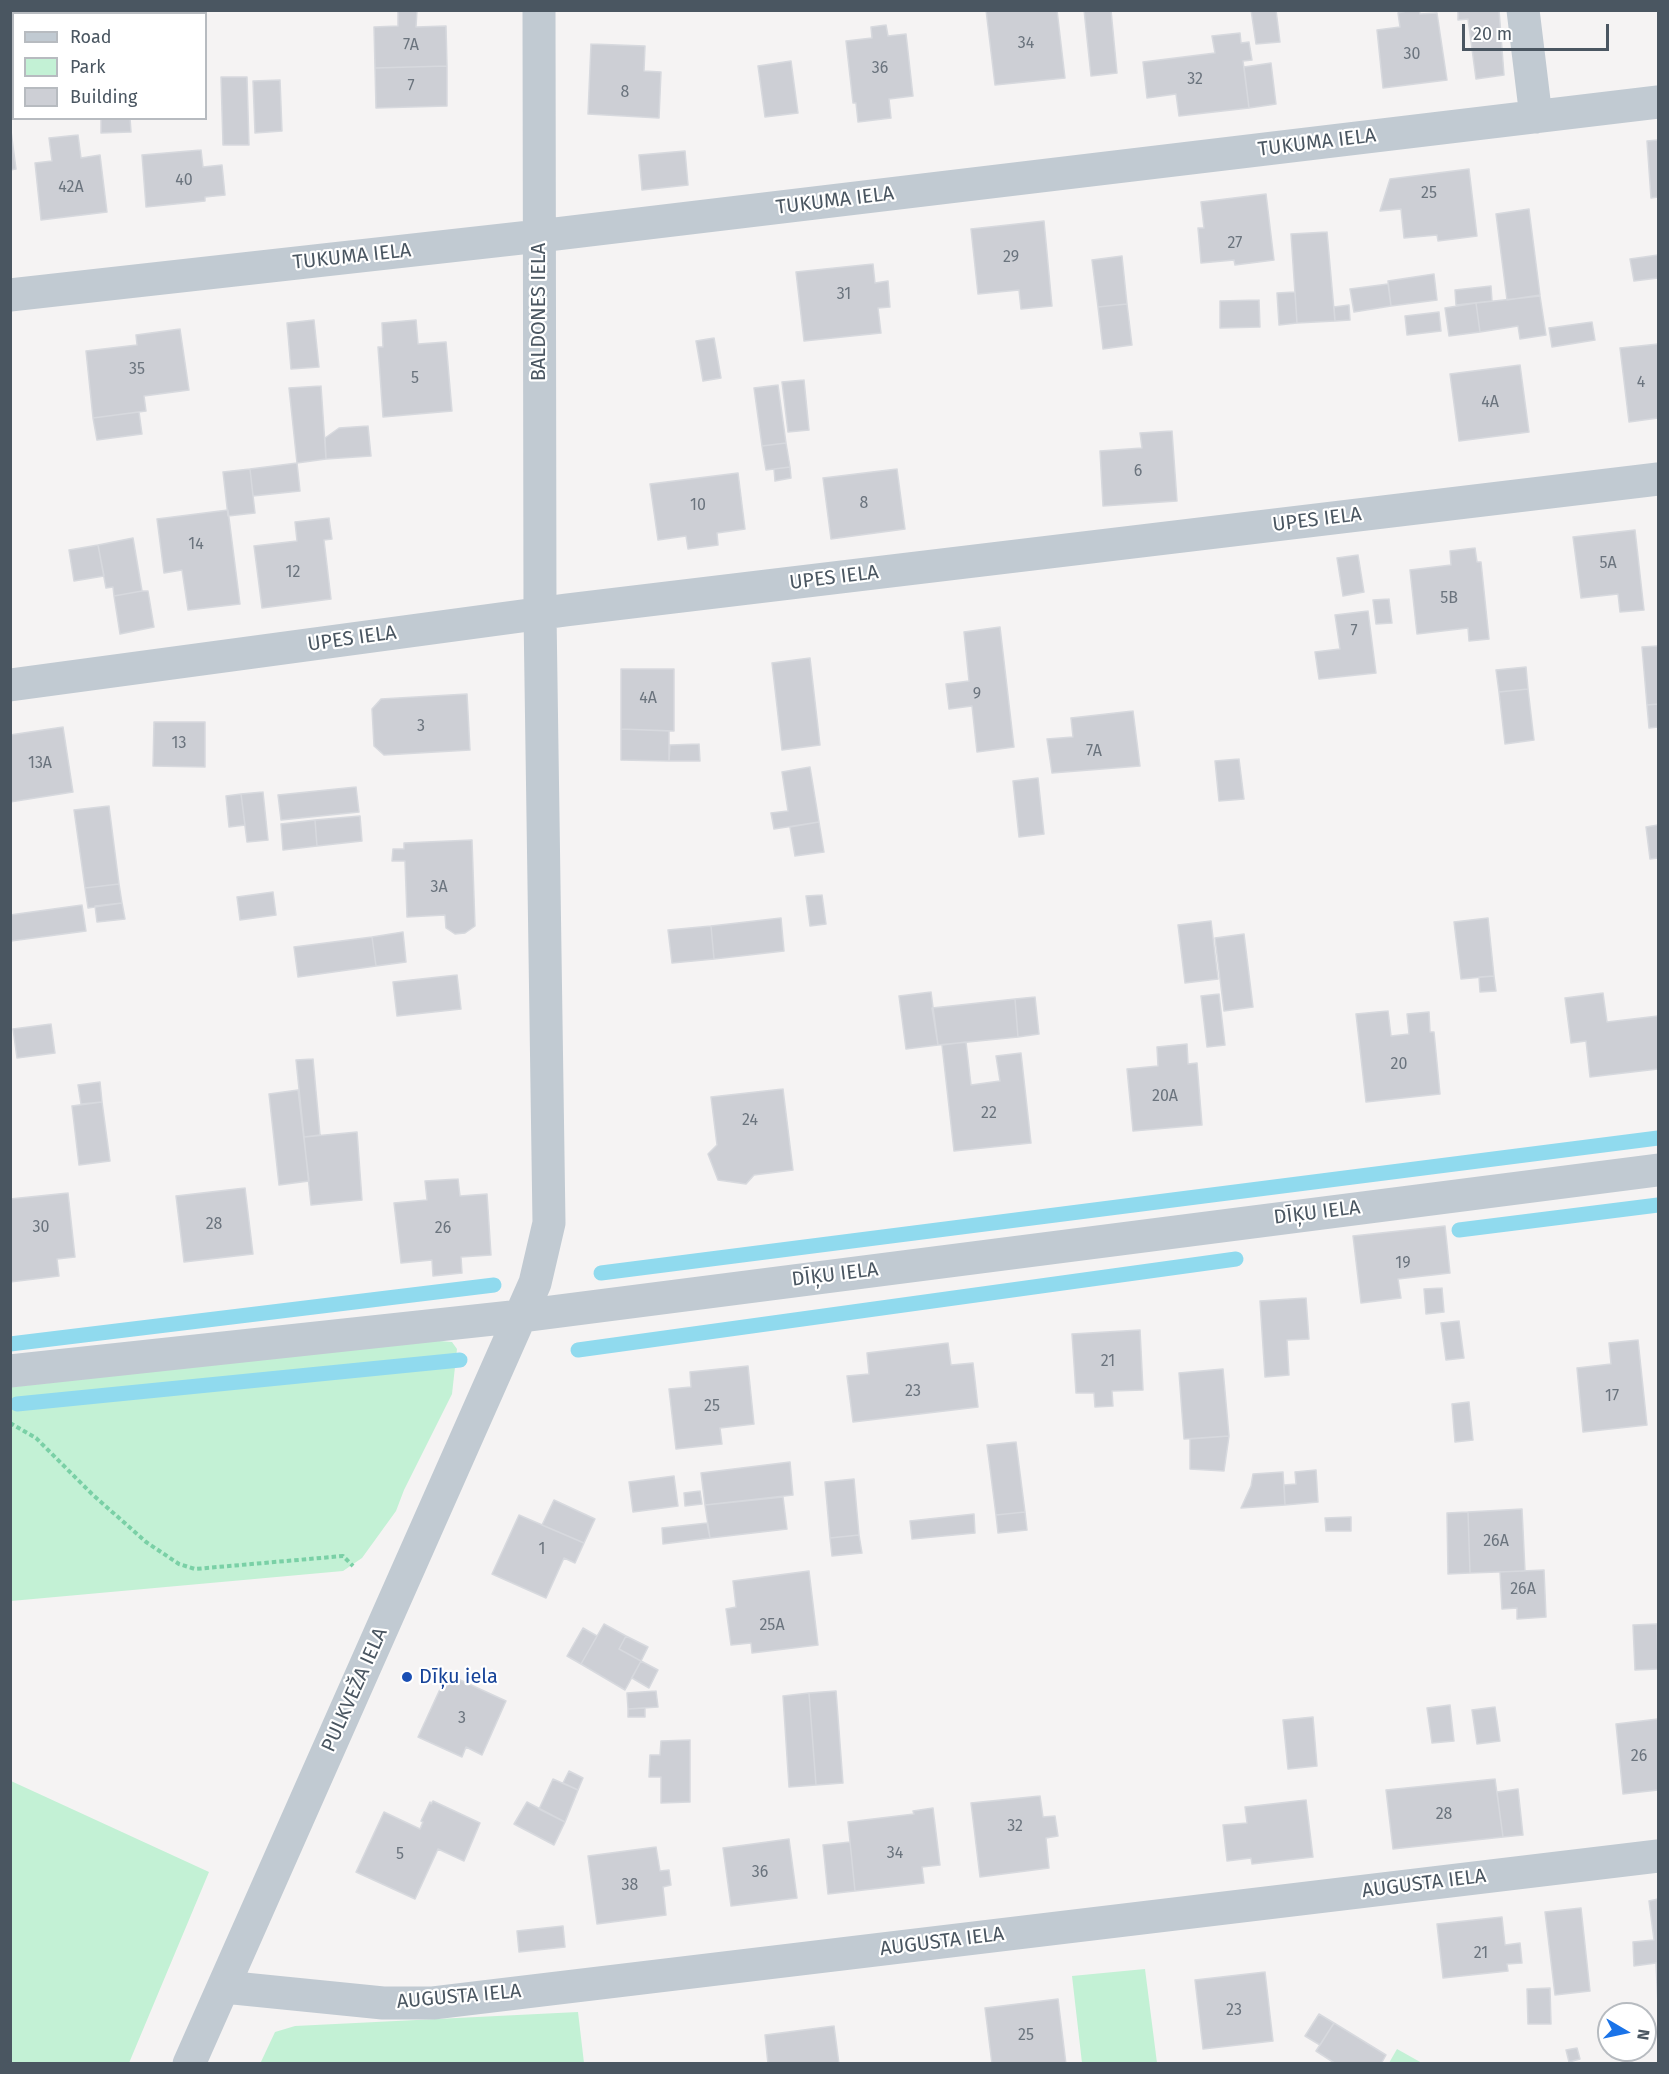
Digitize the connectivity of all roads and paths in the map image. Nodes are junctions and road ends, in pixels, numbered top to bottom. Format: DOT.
graph roads {
  1 [pos="539,10"];
  2 [pos="1523,10"];
  3 [pos="1659,102"];
  4 [pos="1536,117"];
  5 [pos="539,237"];
  6 [pos="10,295"];
  7 [pos="1659,479"];
  8 [pos="540,614"];
  9 [pos="10,685"];
  10 [pos="1659,1170"];
  11 [pos="521,1316"];
  12 [pos="10,1371"];
  13 [pos="10,1423"];
  14 [pos="353,1566"];
  15 [pos="1659,1856"];
  16 [pos="224,1987"];
  17 [pos="189,2064"];
  1 -- 5 [label="street, BALDONES IELA"];
  2 -- 4 [label="street"];
  3 -- 4 [label="street, TUKUMA IELA"];
  4 -- 5 [label="street, TUKUMA IELA"];
  5 -- 6 [label="street, TUKUMA IELA"];
  5 -- 8 [label="street, BALDONES IELA"];
  7 -- 8 [label="street, UPES IELA"];
  8 -- 9 [label="street, UPES IELA"];
  8 -- 11 [label="street, BALDONES IELA"];
  10 -- 11 [label="street, DĪĶU IELA"];
  11 -- 12 [label="street, DĪĶU IELA"];
  11 -- 16 [label="street, PULKVEŽA IELA"];
  13 -- 14 [label="path"];
  15 -- 16 [label="street, AUGUSTA IELA"];
  16 -- 17 [label="street, PULKVEŽA IELA"];
}
